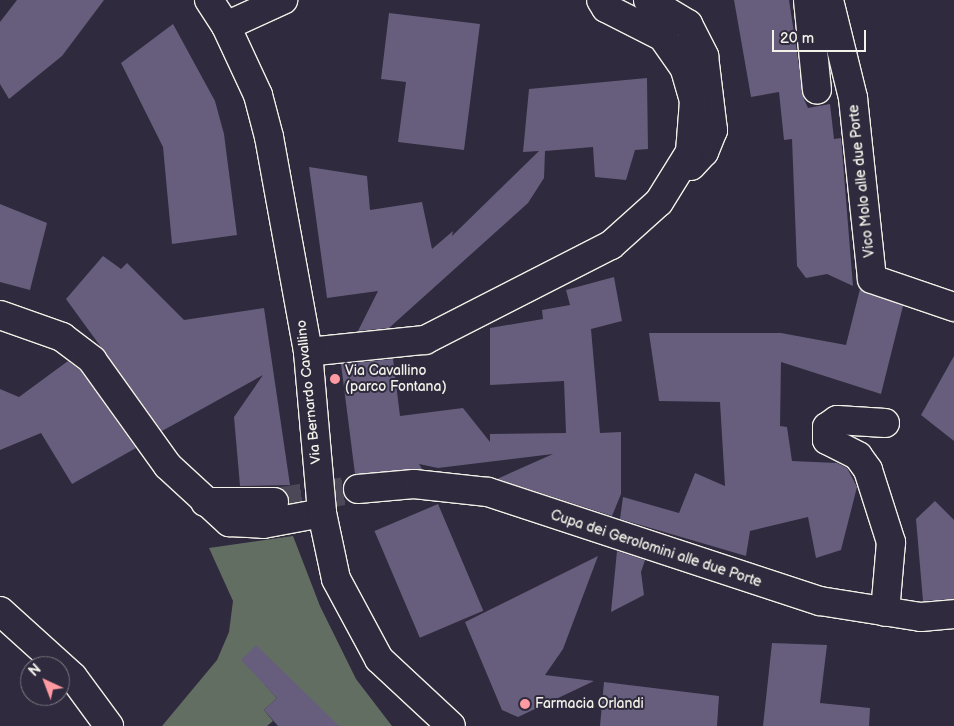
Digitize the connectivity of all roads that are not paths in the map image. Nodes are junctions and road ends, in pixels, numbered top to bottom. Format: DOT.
graph roads {
  1 [pos="209,0"];
  2 [pos="283,0"];
  3 [pos="601,0"];
  4 [pos="648,0"];
  5 [pos="808,0"];
  6 [pos="829,0"];
  7 [pos="226,26"];
  8 [pos="817,90"];
  9 [pos="683,170"];
  10 [pos="954,307"];
  11 [pos="0,315"];
  12 [pos="308,352"];
  13 [pos="885,423"];
  14 [pos="358,489"];
  15 [pos="204,502"];
  16 [pos="274,502"];
  17 [pos="322,513"];
  18 [pos="0,611"];
  19 [pos="885,612"];
  20 [pos="954,614"];
  21 [pos="109,726"];
  22 [pos="451,726"];
  1 -- 7 [label="street, Via Bernardo Cavallino"];
  2 -- 7 [label="street"];
  3 -- 9 [label="street"];
  4 -- 9 [label="street"];
  5 -- 8 [label="street"];
  6 -- 10 [label="street, Vico Molo alle due Porte"];
  7 -- 12 [label="street, Via Bernardo Cavallino"];
  9 -- 12 [label="street"];
  11 -- 15 [label="street"];
  12 -- 17 [label="street, Via Bernardo Cavallino"];
  13 -- 19 [label="street"];
  14 -- 19 [label="street, Cupa dei Gerolomini alle due Porte"];
  15 -- 16 [label="street"];
  15 -- 17 [label="street"];
  17 -- 22 [label="street, Via Bernardo Cavallino"];
  18 -- 21 [label="street"];
  19 -- 20 [label="street, Cupa dei Gerolomini alle due Porte"];
}
